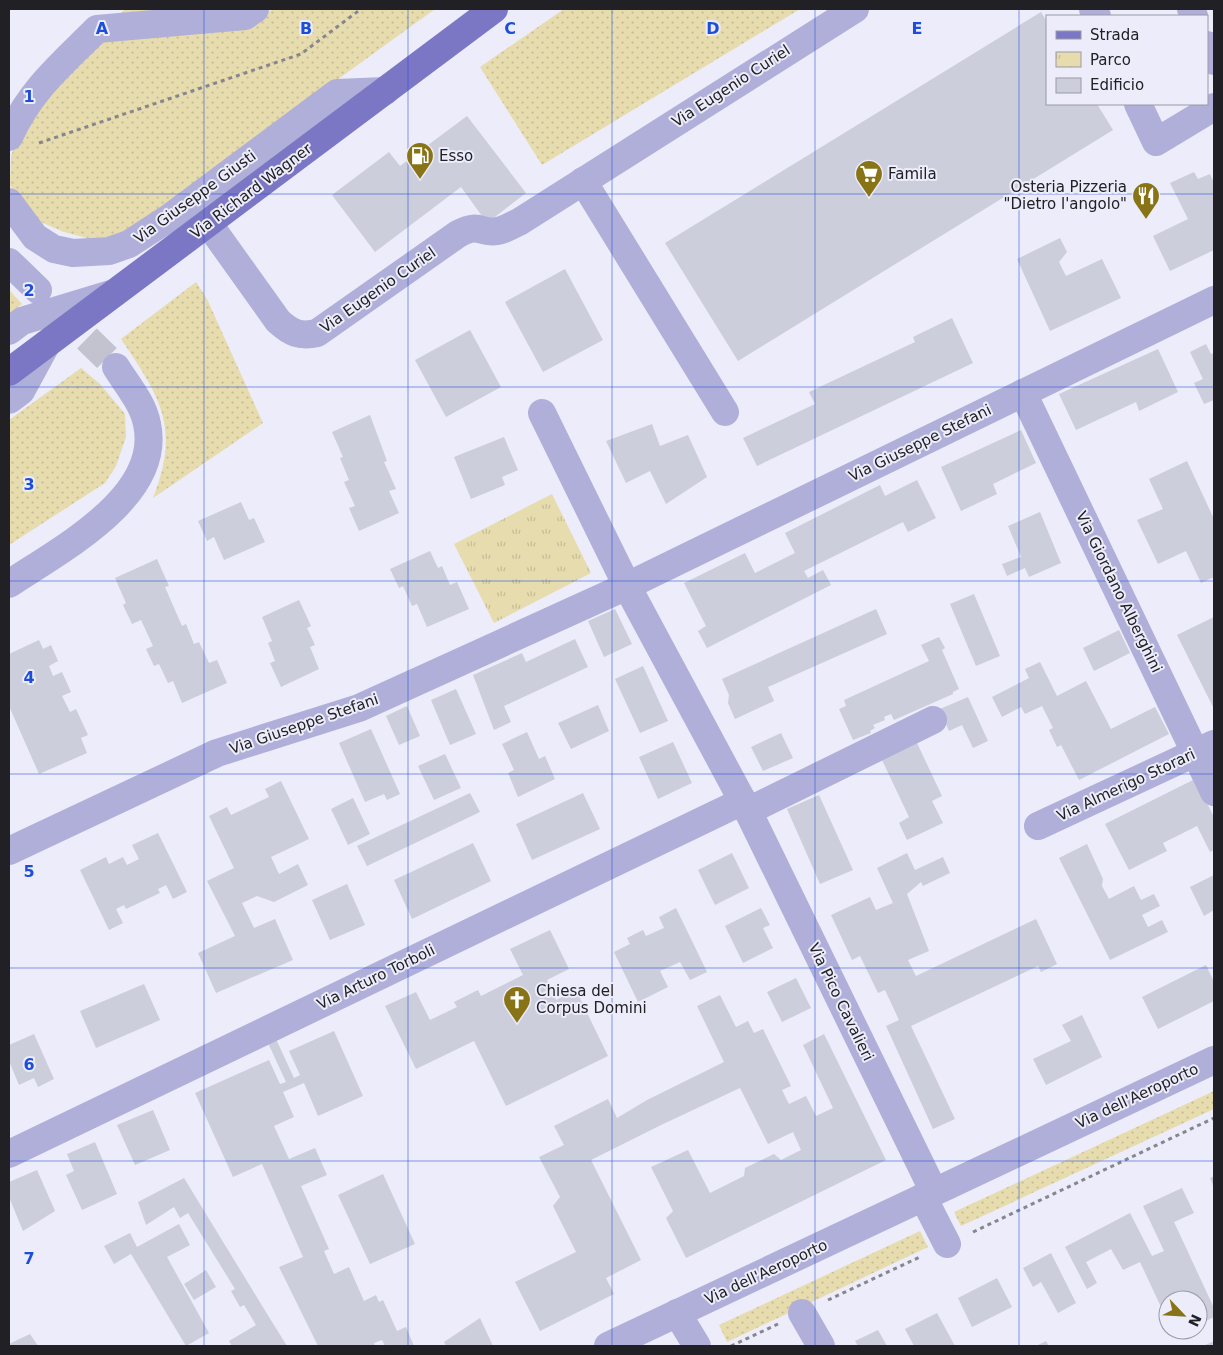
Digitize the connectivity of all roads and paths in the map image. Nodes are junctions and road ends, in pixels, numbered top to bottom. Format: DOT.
graph roads {
  1 [pos="360,9"];
  2 [pos="494,9"];
  3 [pos="855,9"];
  4 [pos="250,12"];
  5 [pos="104,19"];
  6 [pos="1208,47"];
  7 [pos="1214,62"];
  8 [pos="385,90"];
  9 [pos="1138,105"];
  10 [pos="1214,107"];
  11 [pos="9,136"];
  12 [pos="36,144"];
  13 [pos="583,181"];
  14 [pos="9,202"];
  15 [pos="208,223"];
  16 [pos="9,262"];
  17 [pos="38,290"];
  18 [pos="115,293"];
  19 [pos="1214,300"];
  20 [pos="9,331"];
  21 [pos="46,345"];
  22 [pos="116,367"];
  23 [pos="9,372"];
  24 [pos="1024,393"];
  25 [pos="9,400"];
  26 [pos="725,412"];
  27 [pos="542,413"];
  28 [pos="39,564"];
  29 [pos="9,575"];
  30 [pos="9,584"];
  31 [pos="626,586"];
  32 [pos="933,720"];
  33 [pos="1205,748"];
  34 [pos="1214,792"];
  35 [pos="745,806"];
  36 [pos="1038,826"];
  37 [pos="9,851"];
  38 [pos="1214,1060"];
  39 [pos="9,1154"];
  40 [pos="928,1195"];
  41 [pos="947,1244"];
  42 [pos="678,1313"];
  43 [pos="802,1313"];
  44 [pos="608,1346"];
  45 [pos="696,1346"];
  46 [pos="821,1346"];
  1 -- 12 [label="path"];
  2 -- 8 [label="main road, Via Richard Wagner"];
  3 -- 13 [label="street, Via Eugenio Curiel"];
  4 -- 5 [label="street"];
  5 -- 11 [label="street"];
  6 -- 7 [label="street"];
  8 -- 14 [label="street, Via Giuseppe Giusti"];
  8 -- 15 [label="main road, Via Richard Wagner"];
  9 -- 10 [label="street"];
  13 -- 15 [label="street, Via Eugenio Curiel"];
  13 -- 26 [label="street"];
  15 -- 18 [label="main road, Via Richard Wagner"];
  16 -- 17 [label="street"];
  18 -- 20 [label="street"];
  18 -- 21 [label="main road, Via Richard Wagner"];
  19 -- 24 [label="street, Via Giuseppe Stefani"];
  21 -- 23 [label="main road, Via Richard Wagner"];
  21 -- 25 [label="street"];
  22 -- 28 [label="street"];
  24 -- 31 [label="street, Via Giuseppe Stefani"];
  24 -- 33 [label="street, Via Giordano Alberghini"];
  27 -- 31 [label="street"];
  28 -- 29 [label="street"];
  28 -- 30 [label="street"];
  31 -- 35 [label="street, Via Pico Cavalieri"];
  31 -- 37 [label="street, Via Giuseppe Stefani"];
  32 -- 35 [label="street"];
  33 -- 34 [label="street, Via Giordano Alberghini"];
  33 -- 36 [label="street, Via Almerigo Storari"];
  35 -- 39 [label="street, Via Arturo Torboli"];
  35 -- 40 [label="street, Via Pico Cavalieri"];
  38 -- 40 [label="street, Via dell'Aeroporto"];
  40 -- 41 [label="street"];
  40 -- 42 [label="street, Via dell'Aeroporto"];
  42 -- 44 [label="street, Via dell'Aeroporto"];
  42 -- 45 [label="street"];
  43 -- 46 [label="street"];
}
